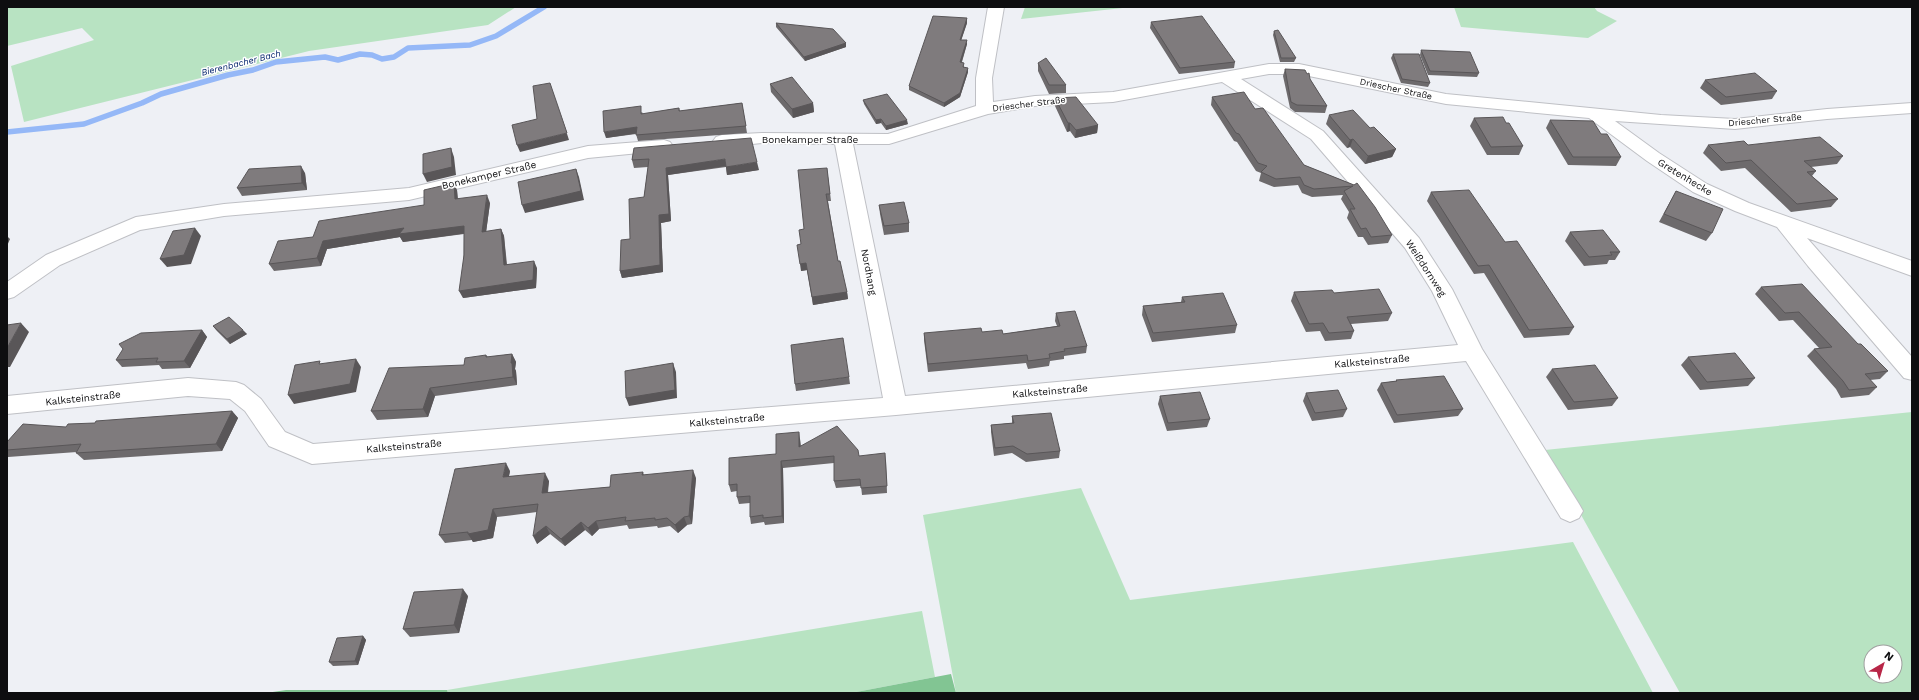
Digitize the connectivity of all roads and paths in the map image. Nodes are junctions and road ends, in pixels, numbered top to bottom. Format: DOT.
graph roads {
  1 [pos="996,7"];
  2 [pos="1224,76"];
  3 [pos="1912,108"];
  4 [pos="985,109"];
  5 [pos="1596,115"];
  6 [pos="843,139"];
  7 [pos="706,142"];
  8 [pos="683,144"];
  9 [pos="1784,222"];
  10 [pos="1912,269"];
  11 [pos="7,292"];
  12 [pos="1472,352"];
  13 [pos="1912,372"];
  14 [pos="7,405"];
  15 [pos="896,406"];
  16 [pos="1570,511"];
  1 -- 4 [label="street, Driescher Straße"];
  2 -- 4 [label="street, Driescher Straße"];
  2 -- 5 [label="street, Driescher Straße"];
  2 -- 12 [label="street, Weißdornweg"];
  3 -- 5 [label="street, Driescher Straße"];
  4 -- 6 [label="street, Bonekamper Straße"];
  5 -- 9 [label="street, Gretenhecke"];
  6 -- 7 [label="street, Bonekamper Straße"];
  6 -- 15 [label="street, Nordhang"];
  8 -- 11 [label="street, Bonekamper Straße"];
  9 -- 10 [label="street, Gretenhecke"];
  9 -- 13 [label="street"];
  12 -- 15 [label="street, Kalksteinstraße"];
  12 -- 16 [label="street, Weißdornweg"];
  14 -- 15 [label="street, Kalksteinstraße"];
}
